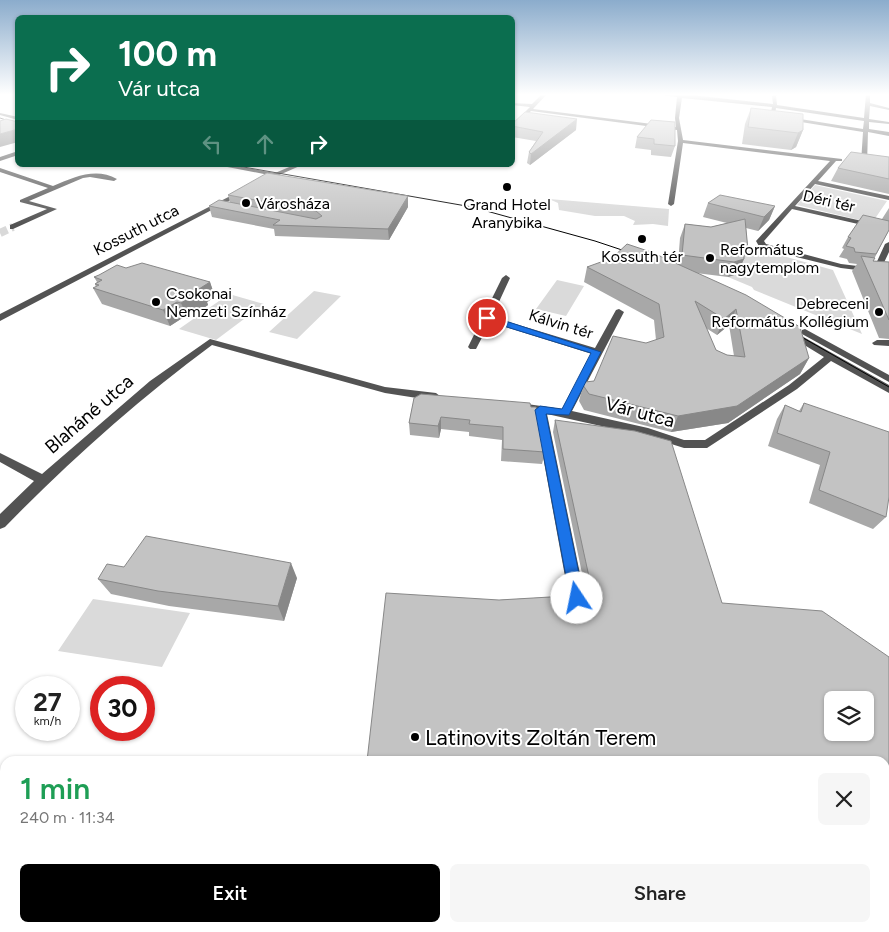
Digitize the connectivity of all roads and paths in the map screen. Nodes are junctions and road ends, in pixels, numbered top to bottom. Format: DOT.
graph roads {
  1 [pos="680,137"];
  2 [pos="866,137"];
  3 [pos="681,141"];
  4 [pos="15,154"];
  5 [pos="0,159"];
  6 [pos="835,159"];
  7 [pos="850,161"];
  8 [pos="857,162"];
  9 [pos="864,163"];
  10 [pos="873,164"];
  11 [pos="231,167"];
  12 [pos="268,167"];
  13 [pos="294,167"];
  14 [pos="0,170"];
  15 [pos="287,170"];
  16 [pos="277,175"];
  17 [pos="114,179"];
  18 [pos="814,182"];
  19 [pos="54,188"];
  20 [pos="889,198"];
  21 [pos="795,203"];
  22 [pos="671,204"];
  23 [pos="13,227"];
  24 [pos="889,229"];
  25 [pos="889,244"];
  26 [pos="876,271"];
  27 [pos="889,272"];
  28 [pos="506,278"];
  29 [pos="619,312"];
  30 [pos="0,318"];
  31 [pos="487,318"];
  32 [pos="877,343"];
  33 [pos="889,343"];
  34 [pos="474,347"];
  35 [pos="599,348"];
  36 [pos="830,357"];
  37 [pos="889,379"];
  38 [pos="889,390"];
  39 [pos="444,398"];
  40 [pos="511,406"];
  41 [pos="540,410"];
  42 [pos="565,413"];
  43 [pos="0,457"];
  44 [pos="43,480"];
  45 [pos="0,522"];
  46 [pos="577,598"];
  1 -- 3 [label="street"];
  2 -- 9 [label="street"];
  3 -- 6 [label="street"];
  3 -- 22 [label="street"];
  4 -- 5 [label="street"];
  6 -- 7 [label="street"];
  6 -- 18 [label="street"];
  8 -- 9 [label="street"];
  9 -- 10 [label="street"];
  11 -- 16 [label="street"];
  12 -- 15 [label="street"];
  13 -- 15 [label="street, Kossuth utca"];
  14 -- 19 [label="street"];
  15 -- 16 [label="street, Kossuth utca"];
  16 -- 30 [label="street, Kossuth utca"];
  17 -- 19 [label="street"];
  18 -- 20 [label="street, Déri tér"];
  18 -- 21 [label="street"];
  19 -- 23 [label="street"];
  21 -- 24 [label="street, Déri tér"];
  21 -- 26 [label="street"];
  25 -- 26 [label="street"];
  26 -- 27 [label="street"];
  28 -- 31 [label="street"];
  29 -- 35 [label="street, Kálvin tér"];
  31 -- 34 [label="street"];
  31 -- 35 [label="street, Kálvin tér"];
  32 -- 33 [label="street"];
  35 -- 42 [label="street, Kálvin tér"];
  36 -- 37 [label="street"];
  36 -- 38 [label="street"];
  36 -- 42 [label="street, Vár utca"];
  39 -- 44 [label="street, Blaháné utca"];
  40 -- 41 [label="street, Vár utca"];
  41 -- 42 [label="street, Vár utca"];
  41 -- 46 [label="street"];
  43 -- 44 [label="street"];
  44 -- 45 [label="street, Blaháné utca"];
}
